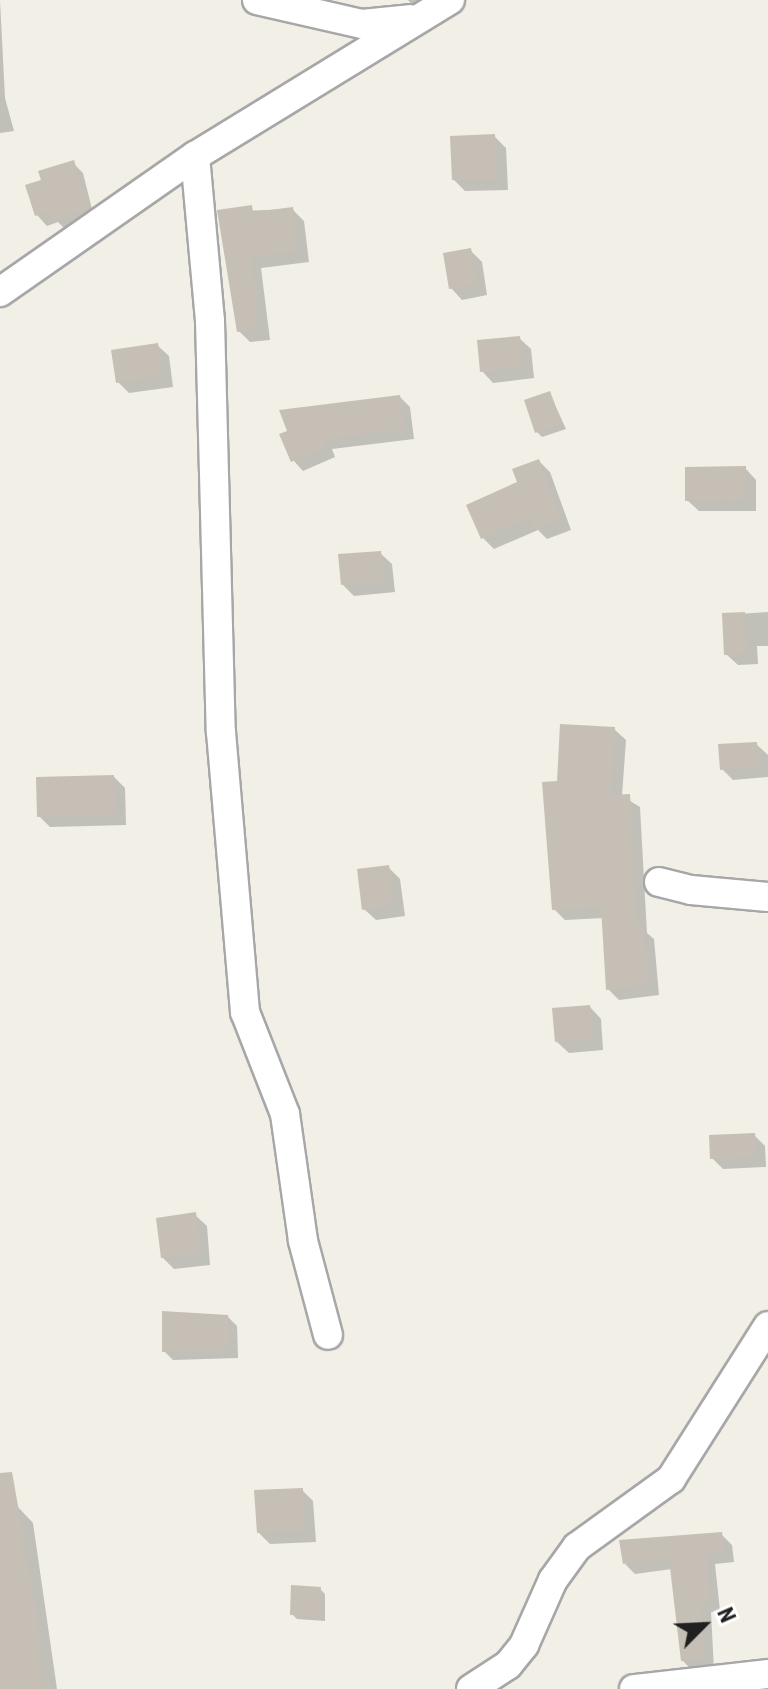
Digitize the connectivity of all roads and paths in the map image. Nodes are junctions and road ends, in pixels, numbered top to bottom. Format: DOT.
graph roads {
  1 [pos="257,0"];
  2 [pos="450,0"];
  3 [pos="419,18"];
  4 [pos="195,156"];
  5 [pos="0,292"];
  6 [pos="659,882"];
  7 [pos="768,897"];
  8 [pos="768,1326"];
  9 [pos="328,1335"];
  10 [pos="768,1674"];
  11 [pos="471,1689"];
  12 [pos="634,1689"];
  1 -- 3 [label="street"];
  2 -- 3 [label="street"];
  3 -- 4 [label="street"];
  4 -- 5 [label="street"];
  4 -- 9 [label="street"];
  6 -- 7 [label="street"];
  8 -- 11 [label="street"];
  10 -- 12 [label="street"];
}
